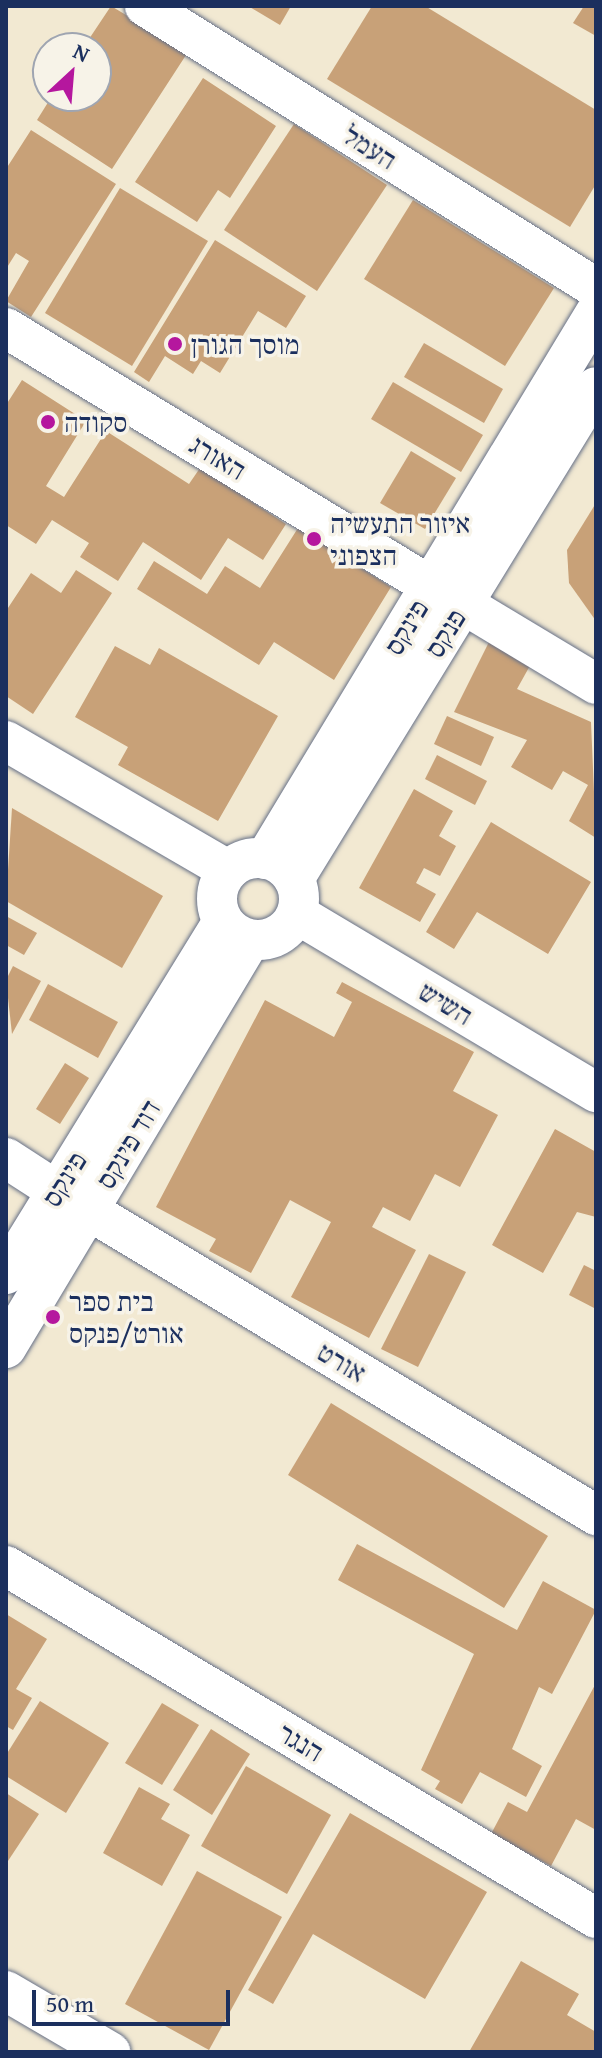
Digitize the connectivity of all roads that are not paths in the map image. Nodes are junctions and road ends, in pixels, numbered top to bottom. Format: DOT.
graph roads {
  1 [pos="145,6"];
  2 [pos="596,288"];
  3 [pos="596,312"];
  4 [pos="6,328"];
  5 [pos="596,387"];
  6 [pos="446,595"];
  7 [pos="596,684"];
  8 [pos="6,741"];
  9 [pos="271,880"];
  10 [pos="236,930"];
  11 [pos="596,1092"];
  12 [pos="6,1158"];
  13 [pos="73,1200"];
  14 [pos="6,1274"];
  15 [pos="6,1348"];
  16 [pos="596,1515"];
  17 [pos="6,1566"];
  18 [pos="596,1918"];
  19 [pos="6,1991"];
  20 [pos="110,2052"];
  1 -- 2 [label="street, העמל"];
  3 -- 6 [label="street, פינקס"];
  4 -- 6 [label="street, האורג"];
  5 -- 6 [label="street, פנקס"];
  6 -- 7 [label="street, האורג"];
  6 -- 9 [label="street, פינקס"];
  8 -- 9 [label="street, השיש"];
  9 -- 10 [label="street"];
  9 -- 10 [label="street"];
  9 -- 11 [label="street, השיש"];
  10 -- 13 [label="street, דוד פינקס"];
  12 -- 13 [label="street, אורט"];
  13 -- 14 [label="street, פינקס"];
  13 -- 15 [label="street, דוד פינקס"];
  13 -- 16 [label="street, אורט"];
  17 -- 18 [label="street, הנגר"];
  19 -- 20 [label="street"];
}
